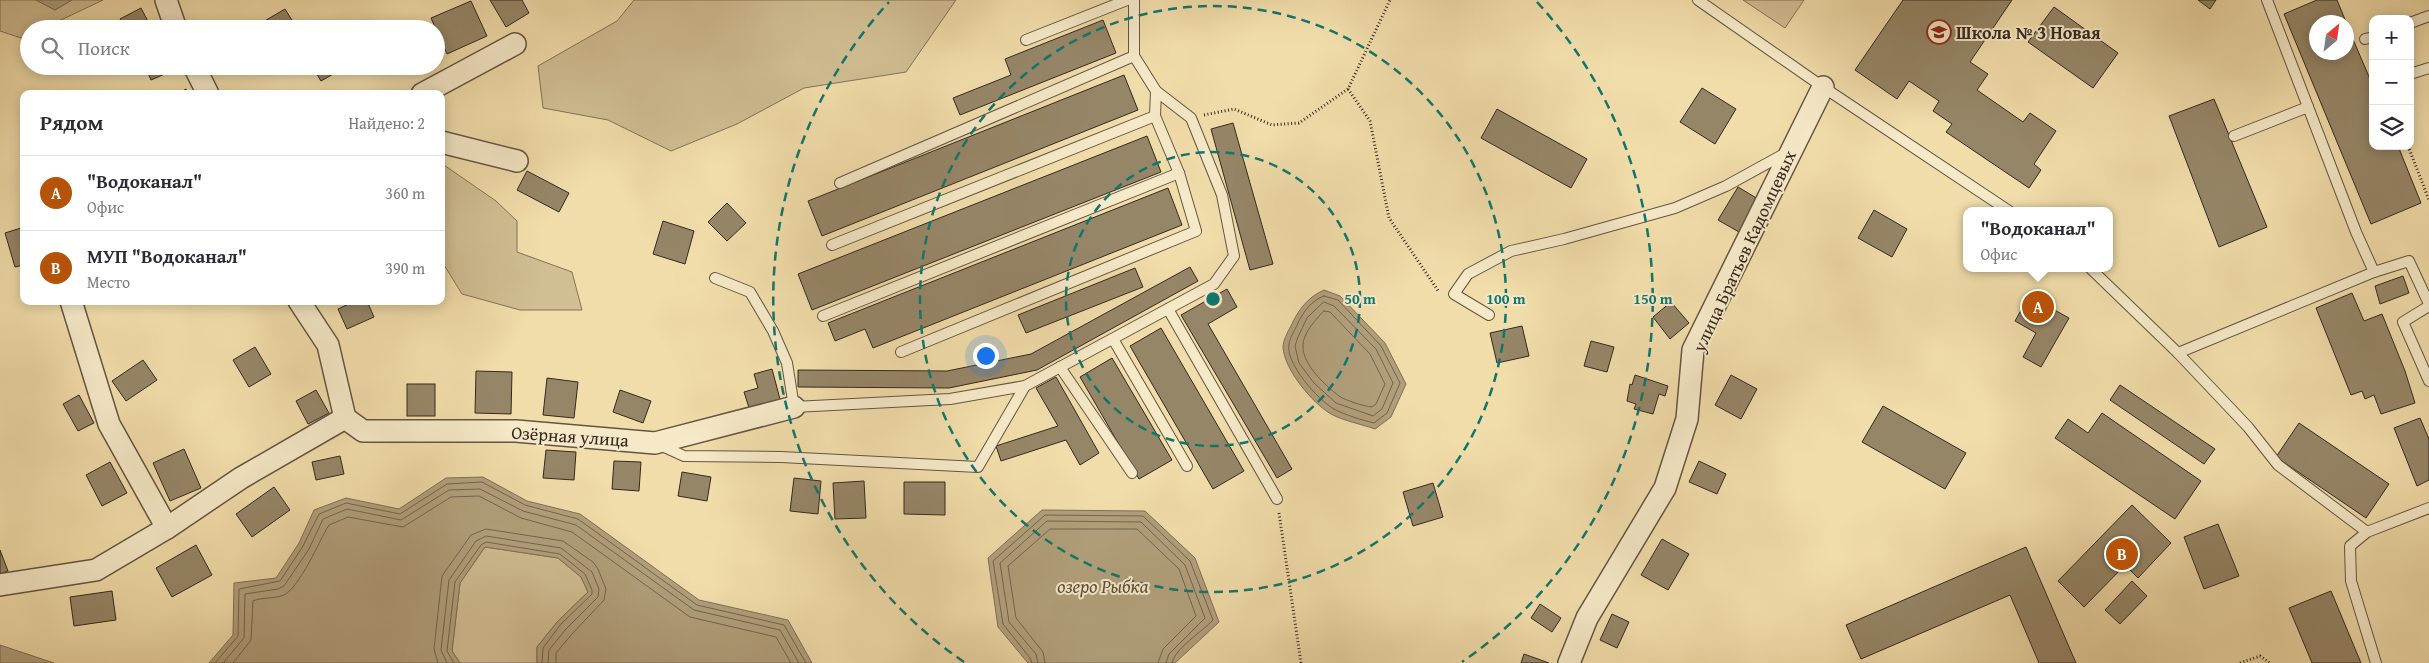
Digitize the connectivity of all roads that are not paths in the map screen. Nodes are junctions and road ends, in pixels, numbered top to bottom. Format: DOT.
graph roads {
  1 [pos="166,0"];
  2 [pos="1127,0"];
  3 [pos="1134,0"];
  4 [pos="1698,0"];
  5 [pos="2267,0"];
  6 [pos="2429,16"];
  7 [pos="173,20"];
  8 [pos="2414,22"];
  9 [pos="1026,40"];
  10 [pos="515,44"];
  11 [pos="1134,56"];
  12 [pos="2429,68"];
  13 [pos="2414,73"];
  14 [pos="198,75"];
  15 [pos="1823,87"];
  16 [pos="206,90"];
  17 [pos="429,90"];
  18 [pos="1156,91"];
  19 [pos="2308,107"];
  20 [pos="1156,116"];
  21 [pos="2234,136"];
  22 [pos="445,143"];
  23 [pos="1792,150"];
  24 [pos="518,161"];
  25 [pos="1179,173"];
  26 [pos="840,183"];
  27 [pos="2003,207"];
  28 [pos="832,245"];
  29 [pos="2094,272"];
  30 [pos="2374,272"];
  31 [pos="715,278"];
  32 [pos="72,305"];
  33 [pos="301,305"];
  34 [pos="2429,305"];
  35 [pos="1168,310"];
  36 [pos="1489,315"];
  37 [pos="823,316"];
  38 [pos="1113,338"];
  39 [pos="901,352"];
  40 [pos="2178,353"];
  41 [pos="1060,367"];
  42 [pos="2429,381"];
  43 [pos="1025,386"];
  44 [pos="794,407"];
  45 [pos="345,418"];
  46 [pos="655,443"];
  47 [pos="1187,466"];
  48 [pos="1132,474"];
  49 [pos="1277,499"];
  50 [pos="2429,508"];
  51 [pos="168,528"];
  52 [pos="2368,532"];
  53 [pos="0,585"];
  54 [pos="1569,663"];
  55 [pos="2376,663"];
  1 -- 7 [label="street"];
  2 -- 9 [label="lane"];
  3 -- 11 [label="lane"];
  4 -- 15 [label="lane"];
  5 -- 19 [label="lane"];
  6 -- 8 [label="lane"];
  10 -- 17 [label="street"];
  11 -- 18 [label="lane"];
  11 -- 26 [label="lane"];
  12 -- 13 [label="lane"];
  14 -- 16 [label="street"];
  15 -- 23 [label="street, улица Братьев Кадомцевых"];
  15 -- 27 [label="lane"];
  18 -- 20 [label="lane"];
  18 -- 35 [label="lane"];
  19 -- 21 [label="lane"];
  19 -- 30 [label="lane"];
  20 -- 25 [label="lane"];
  20 -- 28 [label="lane"];
  22 -- 24 [label="street"];
  23 -- 36 [label="lane"];
  23 -- 54 [label="street, улица Братьев Кадомцевых"];
  25 -- 37 [label="lane"];
  25 -- 39 [label="lane"];
  29 -- 40 [label="lane"];
  30 -- 34 [label="lane"];
  30 -- 40 [label="lane"];
  31 -- 44 [label="lane"];
  32 -- 51 [label="street"];
  33 -- 45 [label="street"];
  34 -- 42 [label="lane"];
  35 -- 38 [label="lane"];
  35 -- 49 [label="lane"];
  38 -- 41 [label="lane"];
  38 -- 47 [label="lane"];
  40 -- 52 [label="lane"];
  41 -- 43 [label="lane"];
  41 -- 48 [label="lane"];
  43 -- 44 [label="lane"];
  43 -- 46 [label="lane"];
  44 -- 46 [label="street, Озёрная улица"];
  45 -- 46 [label="street, Озёрная улица"];
  45 -- 51 [label="street"];
  50 -- 52 [label="lane"];
  51 -- 53 [label="street"];
  52 -- 55 [label="lane"];
}
